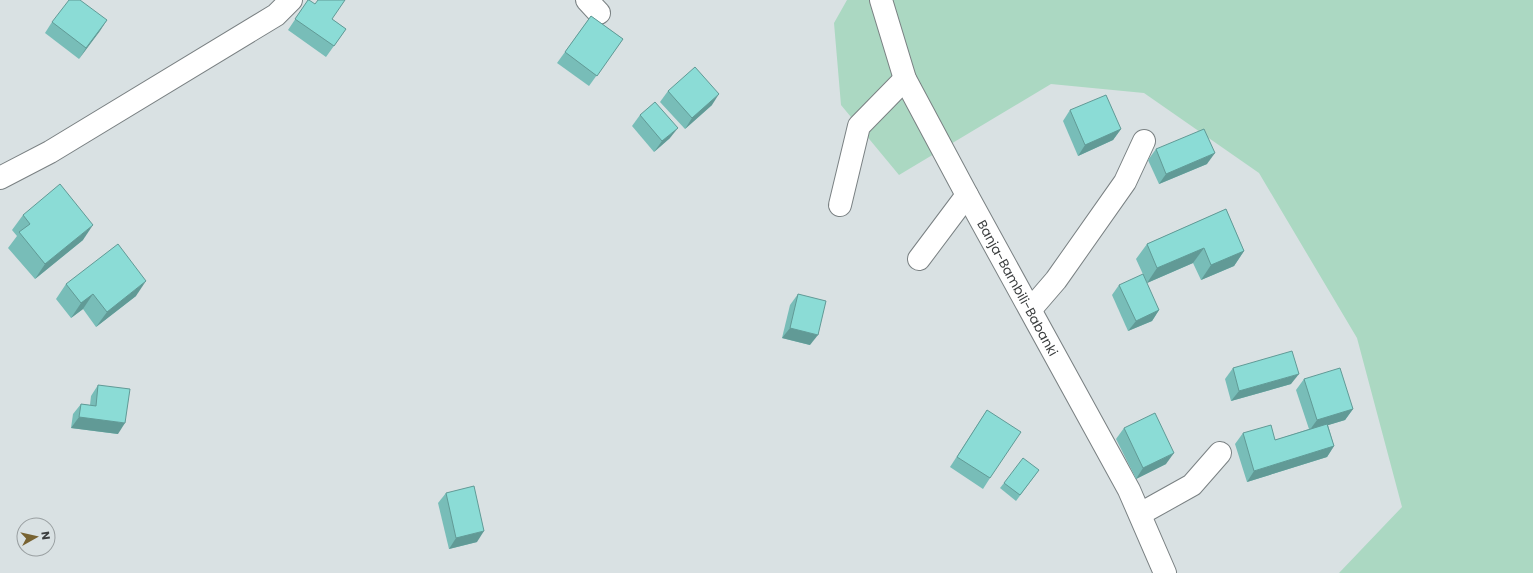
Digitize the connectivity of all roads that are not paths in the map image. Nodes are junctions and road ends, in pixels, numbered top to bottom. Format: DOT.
graph roads {
  1 [pos="291,0"];
  2 [pos="881,0"];
  3 [pos="905,79"];
  4 [pos="1144,141"];
  5 [pos="0,178"];
  6 [pos="967,195"];
  7 [pos="840,205"];
  8 [pos="919,259"];
  9 [pos="1031,309"];
  10 [pos="1220,453"];
  11 [pos="1140,514"];
  12 [pos="1165,573"];
  1 -- 5 [label="street"];
  2 -- 3 [label="street, Banja-Bambili-Babanki"];
  3 -- 6 [label="street, Banja-Bambili-Babanki"];
  3 -- 7 [label="street"];
  4 -- 9 [label="street"];
  6 -- 8 [label="street"];
  6 -- 9 [label="street, Banja-Bambili-Babanki"];
  9 -- 11 [label="street, Banja-Bambili-Babanki"];
  10 -- 11 [label="street"];
  11 -- 12 [label="street, Banja-Bambili-Babanki"];
}
